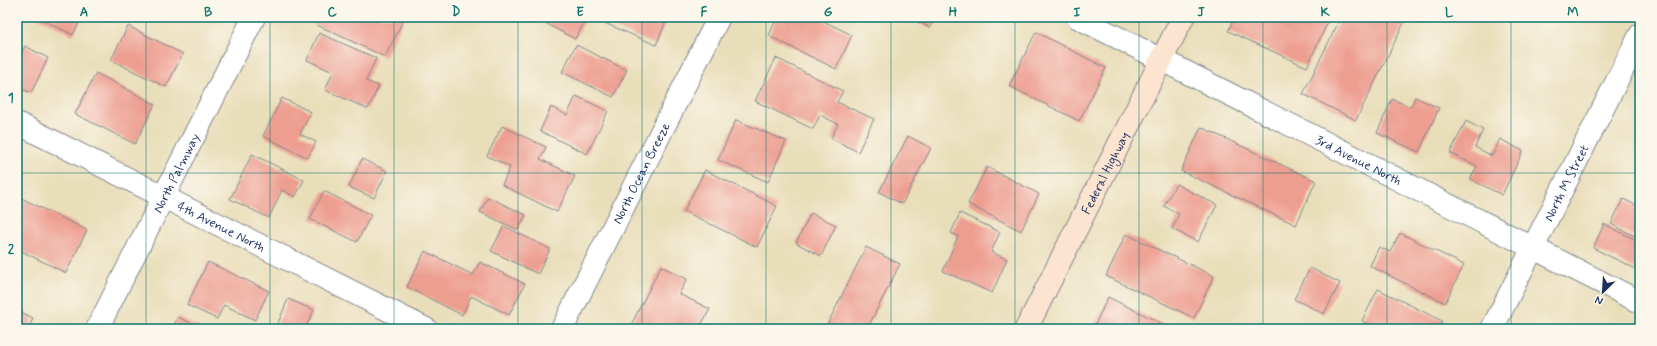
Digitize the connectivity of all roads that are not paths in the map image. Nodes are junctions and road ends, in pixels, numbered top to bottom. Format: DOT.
graph roads {
  1 [pos="254,17"];
  2 [pos="719,17"];
  3 [pos="1077,17"];
  4 [pos="1183,17"];
  5 [pos="1640,35"];
  6 [pos="1161,59"];
  7 [pos="17,123"];
  8 [pos="163,197"];
  9 [pos="1533,248"];
  10 [pos="1640,302"];
  11 [pos="97,329"];
  12 [pos="426,329"];
  13 [pos="562,329"];
  14 [pos="1026,329"];
  15 [pos="1492,329"];
  1 -- 8 [label="street, North Palmway"];
  2 -- 13 [label="street, North Ocean Breeze"];
  3 -- 6 [label="street, 3rd Avenue North"];
  4 -- 6 [label="main road, Federal Highway"];
  5 -- 9 [label="street, North M Street"];
  6 -- 9 [label="street, 3rd Avenue North"];
  6 -- 14 [label="main road, Federal Highway"];
  7 -- 8 [label="street, 4th Avenue North"];
  8 -- 11 [label="street, North Palmway"];
  8 -- 12 [label="street, 4th Avenue North"];
  9 -- 10 [label="street, 3rd Avenue North"];
  9 -- 15 [label="street, North M Street"];
}
